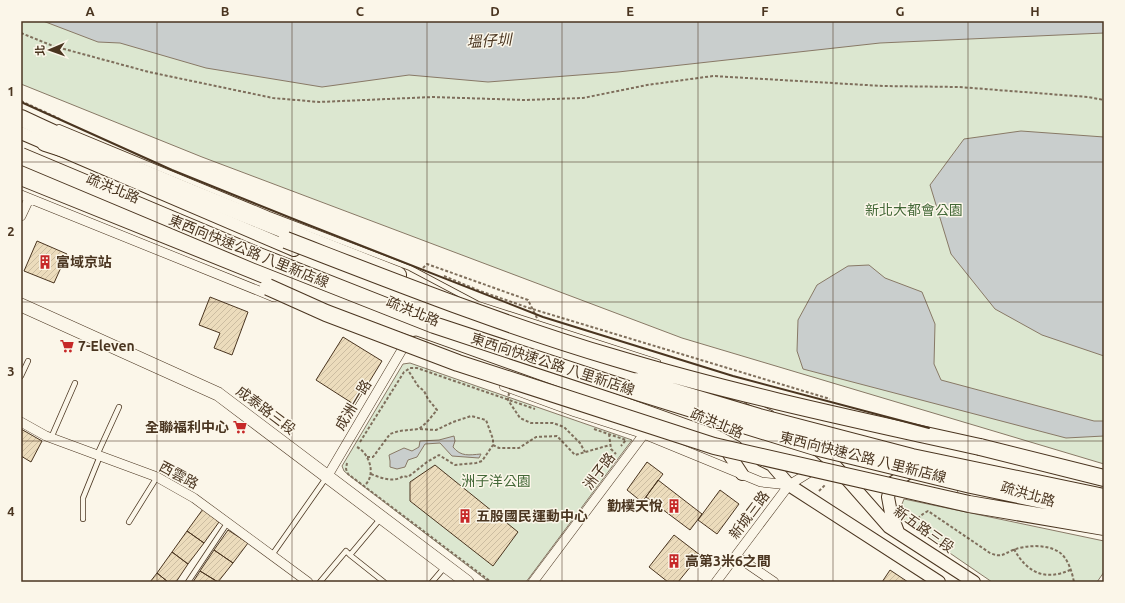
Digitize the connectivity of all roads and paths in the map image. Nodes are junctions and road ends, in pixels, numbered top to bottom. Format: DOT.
graph roads {
  1 [pos="21,33"];
  2 [pos="1104,100"];
  3 [pos="21,101"];
  4 [pos="23,115"];
  5 [pos="62,120"];
  6 [pos="52,124"];
  7 [pos="21,133"];
  8 [pos="45,143"];
  9 [pos="21,145"];
  10 [pos="21,156"];
  11 [pos="21,166"];
  12 [pos="21,177"];
  13 [pos="26,191"];
  14 [pos="21,216"];
  15 [pos="416,265"];
  16 [pos="424,268"];
  17 [pos="438,274"];
  18 [pos="21,304"];
  19 [pos="452,309"];
  20 [pos="413,328"];
  21 [pos="403,348"];
  22 [pos="28,361"];
  23 [pos="667,365"];
  24 [pos="408,370"];
  25 [pos="21,376"];
  26 [pos="705,378"];
  27 [pos="75,384"];
  28 [pos="836,401"];
  29 [pos="118,407"];
  30 [pos="535,409"];
  31 [pos="783,420"];
  32 [pos="21,422"];
  33 [pos="588,427"];
  34 [pos="419,429"];
  35 [pos="609,434"];
  36 [pos="644,434"];
  37 [pos="718,437"];
  38 [pos="51,438"];
  39 [pos="626,440"];
  40 [pos="493,445"];
  41 [pos="610,445"];
  42 [pos="357,447"];
  43 [pos="354,452"];
  44 [pos="616,454"];
  45 [pos="98,455"];
  46 [pos="367,457"];
  47 [pos="830,460"];
  48 [pos="348,462"];
  49 [pos="908,473"];
  50 [pos="371,474"];
  51 [pos="742,474"];
  52 [pos="327,476"];
  53 [pos="157,477"];
  54 [pos="1104,478"];
  55 [pos="789,485"];
  56 [pos="365,486"];
  57 [pos="1104,497"];
  58 [pos="1104,513"];
  59 [pos="381,518"];
  60 [pos="83,519"];
  61 [pos="129,522"];
  62 [pos="228,522"];
  63 [pos="910,526"];
  64 [pos="1104,527"];
  65 [pos="898,532"];
  66 [pos="1104,532"];
  67 [pos="1014,550"];
  68 [pos="272,555"];
  69 [pos="350,555"];
  70 [pos="736,556"];
  71 [pos="446,566"];
  72 [pos="1070,570"];
  73 [pos="188,582"];
  74 [pos="308,582"];
  75 [pos="320,582"];
  76 [pos="384,582"];
  77 [pos="432,582"];
  78 [pos="467,582"];
  79 [pos="491,582"];
  80 [pos="533,582"];
  81 [pos="716,582"];
  82 [pos="774,582"];
  83 [pos="939,582"];
  84 [pos="974,582"];
  85 [pos="1074,582"];
  1 -- 2 [label="path"];
  3 -- 5 [label="path"];
  4 -- 19 [label="highway"];
  6 -- 23 [label="lane"];
  7 -- 8 [label="street, 疏洪北路"];
  8 -- 19 [label="street, 疏洪北路"];
  8 -- 54 [label="highway, bridge"];
  9 -- 57 [label="highway, 東西向快速公路 八里新店線, bridge"];
  10 -- 58 [label="highway, 東西向快速公路 八里新店線, bridge"];
  11 -- 20 [label="street, 疏洪北路"];
  12 -- 13 [label="highway"];
  13 -- 14 [label="street"];
  13 -- 20 [label="highway"];
  13 -- 21 [label="street"];
  13 -- 64 [label="highway, bridge"];
  15 -- 16 [label="path"];
  17 -- 28 [label="path"];
  18 -- 52 [label="main road, 成泰路三段"];
  19 -- 31 [label="street, 疏洪北路"];
  20 -- 37 [label="street, 疏洪北路"];
  21 -- 36 [label="street"];
  21 -- 52 [label="street, 成洲一路"];
  22 -- 25 [label="lane"];
  24 -- 30 [label="path"];
  24 -- 34 [label="path"];
  24 -- 42 [label="path"];
  26 -- 31 [label="lane, 疏洪北路"];
  27 -- 38 [label="lane"];
  29 -- 45 [label="lane"];
  31 -- 47 [label="street, 疏洪北路"];
  32 -- 38 [label="street, 西雲路"];
  33 -- 35 [label="path"];
  34 -- 40 [label="path"];
  34 -- 46 [label="path"];
  35 -- 39 [label="path"];
  35 -- 41 [label="path"];
  36 -- 51 [label="street"];
  36 -- 80 [label="street, 洲子路"];
  37 -- 51 [label="street"];
  37 -- 55 [label="street, 疏洪北路"];
  38 -- 45 [label="street, 西雲路"];
  40 -- 41 [label="path"];
  40 -- 50 [label="path"];
  41 -- 44 [label="path"];
  42 -- 43 [label="path"];
  42 -- 46 [label="path"];
  45 -- 53 [label="street, 西雲路"];
  45 -- 60 [label="lane"];
  46 -- 50 [label="path"];
  47 -- 49 [label="street, 疏洪北路"];
  47 -- 55 [label="street, 疏洪北路"];
  47 -- 65 [label="street, 新五路三段"];
  48 -- 56 [label="path"];
  49 -- 65 [label="street"];
  49 -- 66 [label="street, 疏洪北路"];
  50 -- 56 [label="path"];
  51 -- 55 [label="street"];
  52 -- 59 [label="main road, 成泰路三段"];
  52 -- 68 [label="lane"];
  53 -- 61 [label="lane"];
  53 -- 62 [label="street, 西雲路"];
  55 -- 70 [label="street, 新城三路"];
  55 -- 83 [label="street"];
  56 -- 79 [label="path"];
  59 -- 69 [label="lane"];
  59 -- 71 [label="main road, 成泰路三段"];
  62 -- 68 [label="street, 西雲路"];
  62 -- 73 [label="lane"];
  63 -- 67 [label="path"];
  65 -- 84 [label="street, 新五路三段"];
  67 -- 72 [label="path"];
  67 -- 72 [label="path"];
  68 -- 74 [label="street, 西雲路"];
  69 -- 75 [label="lane"];
  69 -- 76 [label="lane"];
  70 -- 81 [label="street, 新城三路"];
  70 -- 82 [label="street"];
  71 -- 77 [label="lane"];
  71 -- 78 [label="main road, 成泰路三段"];
  72 -- 85 [label="path"];
}
